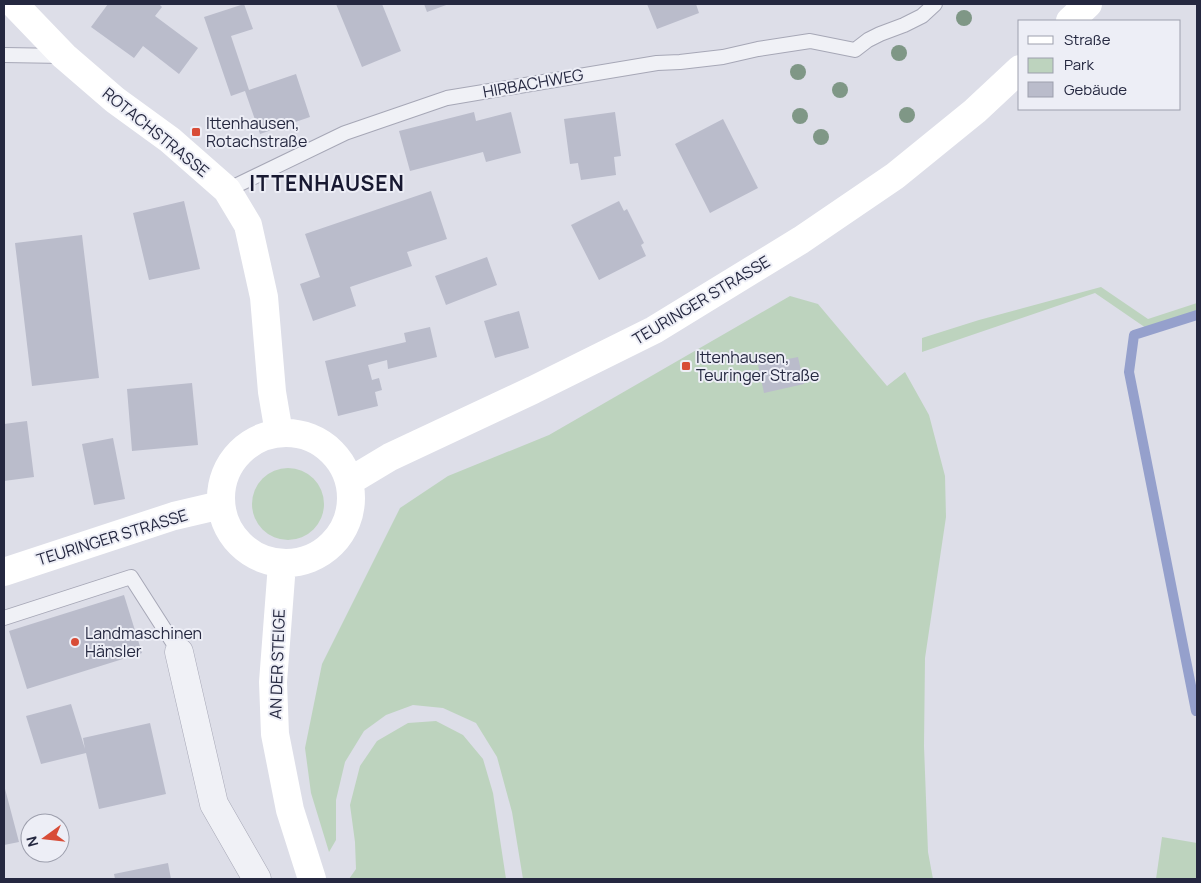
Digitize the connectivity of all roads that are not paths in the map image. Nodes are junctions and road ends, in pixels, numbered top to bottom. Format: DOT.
graph roads {
  1 [pos="14,4"];
  2 [pos="935,4"];
  3 [pos="1088,4"];
  4 [pos="1071,20"];
  5 [pos="4,55"];
  6 [pos="64,56"];
  7 [pos="1018,71"];
  8 [pos="227,190"];
  9 [pos="279,433"];
  10 [pos="350,481"];
  11 [pos="221,505"];
  12 [pos="282,564"];
  13 [pos="4,572"];
  14 [pos="4,618"];
  15 [pos="179,652"];
  16 [pos="257,879"];
  17 [pos="312,879"];
  1 -- 6 [label="street, ROTACHSTRASSE"];
  2 -- 8 [label="lane, HIRBACHWEG"];
  3 -- 4 [label="street"];
  5 -- 6 [label="lane"];
  6 -- 8 [label="street, ROTACHSTRASSE"];
  7 -- 10 [label="street, TEURINGER STRASSE"];
  8 -- 9 [label="street, ROTACHSTRASSE"];
  9 -- 10 [label="street"];
  9 -- 11 [label="street"];
  10 -- 12 [label="street"];
  11 -- 12 [label="street"];
  11 -- 13 [label="street, TEURINGER STRASSE"];
  12 -- 17 [label="street, AN DER STEIGE"];
  14 -- 15 [label="lane"];
  15 -- 16 [label="street"];
}
